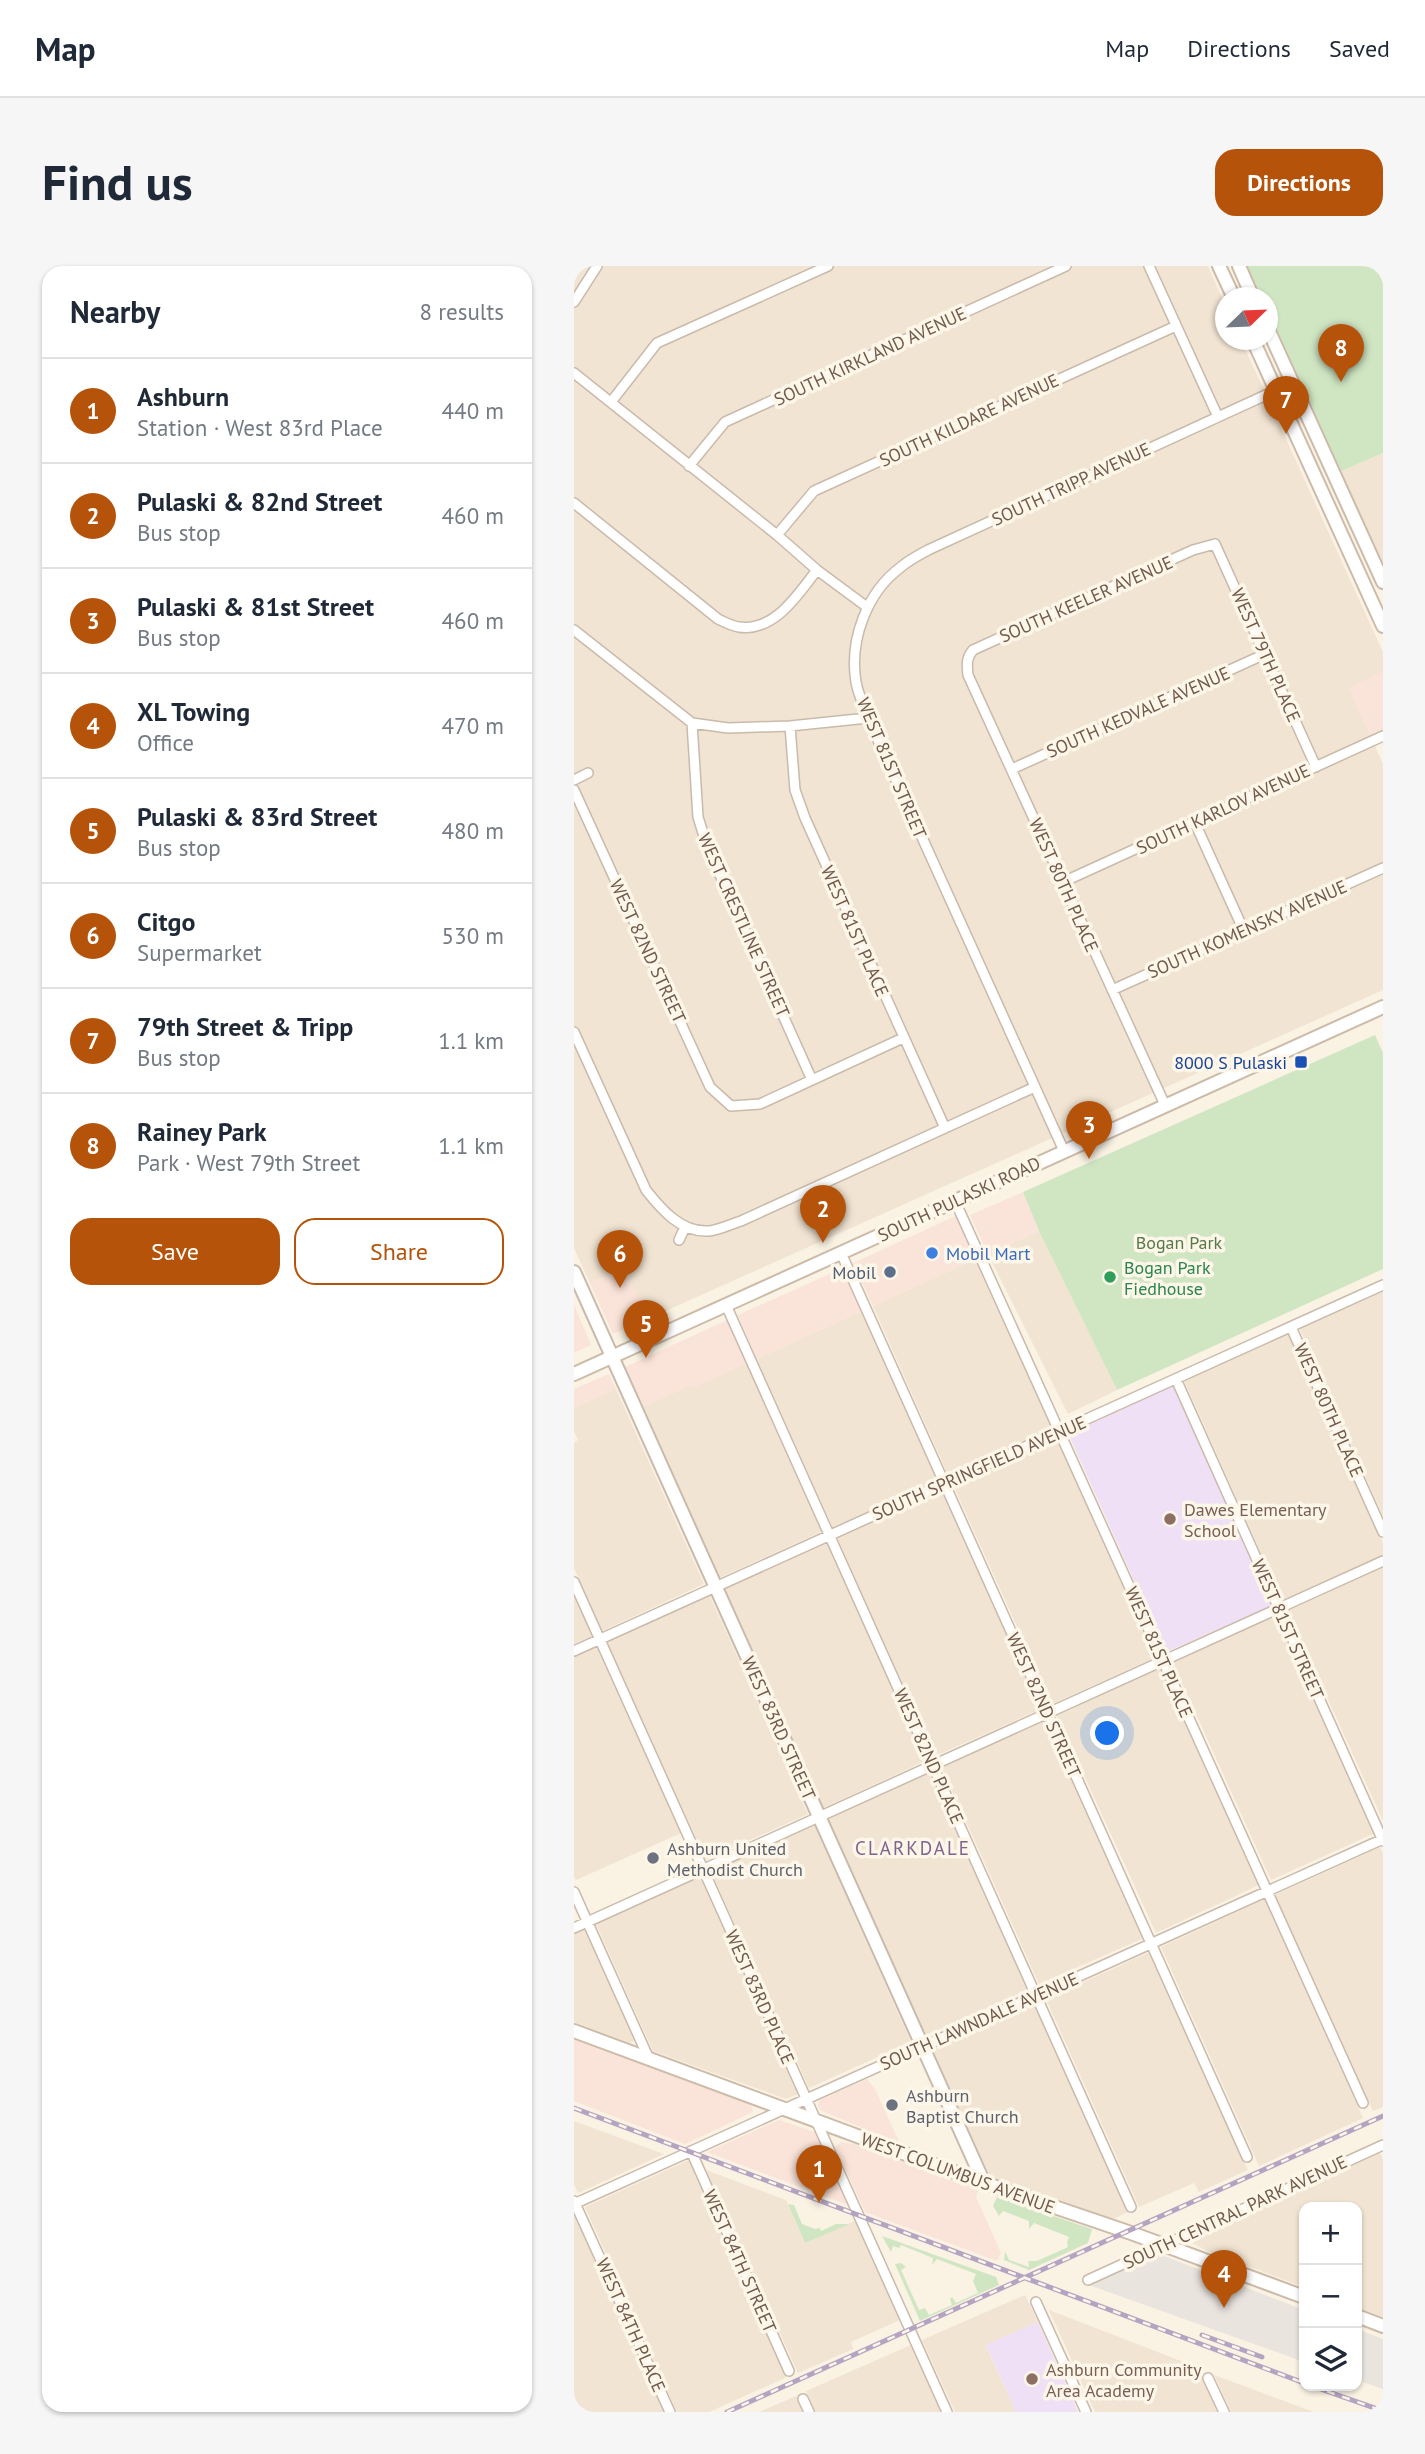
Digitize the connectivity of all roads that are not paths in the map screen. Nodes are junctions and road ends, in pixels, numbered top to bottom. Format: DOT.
graph roads {
  1 [pos="597,266"];
  2 [pos="828,266"];
  3 [pos="1066,266"];
  4 [pos="1149,266"];
  5 [pos="1219,266"];
  6 [pos="1239,266"];
  7 [pos="1229,287"];
  8 [pos="1248,287"];
  9 [pos="574,302"];
  10 [pos="1176,326"];
  11 [pos="1258,350"];
  12 [pos="1277,350"];
  13 [pos="574,373"];
  14 [pos="1292,383"];
  15 [pos="1276,391"];
  16 [pos="611,402"];
  17 [pos="1218,417"];
  18 [pos="689,466"];
  19 [pos="574,503"];
  20 [pos="777,535"];
  21 [pos="1215,540"];
  22 [pos="817,570"];
  23 [pos="1383,582"];
  24 [pos="867,607"];
  25 [pos="1383,626"];
  26 [pos="574,630"];
  27 [pos="1265,654"];
  28 [pos="966,664"];
  29 [pos="867,718"];
  30 [pos="692,723"];
  31 [pos="790,726"];
  32 [pos="1383,736"];
  33 [pos="1316,767"];
  34 [pos="1012,769"];
  35 [pos="588,773"];
  36 [pos="574,780"];
  37 [pos="574,790"];
  38 [pos="1195,823"];
  39 [pos="1383,868"];
  40 [pos="1063,882"];
  41 [pos="1244,931"];
  42 [pos="1112,990"];
  43 [pos="1383,1007"];
  44 [pos="574,1032"];
  45 [pos="903,1038"];
  46 [pos="812,1080"];
  47 [pos="1035,1087"];
  48 [pos="1165,1105"];
  49 [pos="945,1128"];
  50 [pos="1064,1151"];
  51 [pos="955,1201"];
  52 [pos="685,1227"];
  53 [pos="679,1240"];
  54 [pos="841,1253"];
  55 [pos="574,1272"];
  56 [pos="1383,1285"];
  57 [pos="726,1305"];
  58 [pos="1291,1327"];
  59 [pos="612,1356"];
  60 [pos="574,1374"];
  61 [pos="1176,1379"];
  62 [pos="1061,1431"];
  63 [pos="945,1484"];
  64 [pos="1383,1532"];
  65 [pos="830,1536"];
  66 [pos="1383,1561"];
  67 [pos="574,1582"];
  68 [pos="716,1588"];
  69 [pos="1279,1608"];
  70 [pos="600,1639"];
  71 [pos="574,1651"];
  72 [pos="1163,1661"];
  73 [pos="1048,1713"];
  74 [pos="933,1765"];
  75 [pos="819,1817"];
  76 [pos="1383,1840"];
  77 [pos="703,1870"];
  78 [pos="1268,1891"];
  79 [pos="574,1892"];
  80 [pos="587,1922"];
  81 [pos="574,1928"];
  82 [pos="1151,1944"];
  83 [pos="1037,1995"];
  84 [pos="574,2031"];
  85 [pos="922,2047"];
  86 [pos="649,2060"];
  87 [pos="805,2099"];
  88 [pos="1363,2103"];
  89 [pos="782,2110"];
  90 [pos="816,2122"];
  91 [pos="1383,2146"];
  92 [pos="691,2151"];
  93 [pos="1247,2157"];
  94 [pos="984,2183"];
  95 [pos="574,2202"];
  96 [pos="1131,2207"];
  97 [pos="1163,2245"];
  98 [pos="1088,2280"];
  99 [pos="1299,2295"];
  100 [pos="1036,2302"];
  101 [pos="1362,2318"];
  102 [pos="1383,2326"];
  103 [pos="789,2371"];
  104 [pos="1208,2378"];
  105 [pos="803,2399"];
  106 [pos="670,2412"];
  107 [pos="809,2412"];
  108 [pos="947,2412"];
  109 [pos="1086,2412"];
  110 [pos="1224,2412"];
  1 -- 9 [label="street"];
  2 -- 16 [label="street"];
  3 -- 18 [label="street, SOUTH KIRKLAND AVENUE"];
  4 -- 10 [label="street"];
  5 -- 7 [label="main road"];
  6 -- 8 [label="main road"];
  10 -- 17 [label="street"];
  10 -- 20 [label="street, SOUTH KILDARE AVENUE"];
  11 -- 15 [label="main road"];
  12 -- 14 [label="main road"];
  13 -- 16 [label="street"];
  14 -- 15 [label="street, SOUTH TRIPP AVENUE"];
  14 -- 23 [label="main road"];
  15 -- 17 [label="street, SOUTH TRIPP AVENUE"];
  15 -- 25 [label="main road"];
  16 -- 18 [label="street"];
  17 -- 24 [label="street, SOUTH TRIPP AVENUE"];
  18 -- 20 [label="street"];
  19 -- 22 [label="street"];
  20 -- 22 [label="street"];
  21 -- 27 [label="street, WEST 79TH PLACE"];
  21 -- 28 [label="street, SOUTH KEELER AVENUE"];
  22 -- 24 [label="street"];
  24 -- 29 [label="street, WEST 81ST STREET"];
  26 -- 30 [label="street"];
  27 -- 33 [label="street, WEST 79TH PLACE"];
  27 -- 34 [label="street, SOUTH KEDVALE AVENUE"];
  28 -- 34 [label="street, WEST 80TH PLACE"];
  29 -- 31 [label="street"];
  29 -- 47 [label="street, WEST 81ST STREET"];
  30 -- 31 [label="street"];
  30 -- 46 [label="street, WEST CRESTLINE STREET"];
  31 -- 45 [label="street, WEST 81ST PLACE"];
  32 -- 33 [label="street, SOUTH KARLOV AVENUE"];
  33 -- 38 [label="street, SOUTH KARLOV AVENUE"];
  34 -- 40 [label="street, WEST 80TH PLACE"];
  35 -- 36 [label="street"];
  37 -- 46 [label="street, WEST 82ND STREET"];
  38 -- 40 [label="street, SOUTH KARLOV AVENUE"];
  38 -- 41 [label="street"];
  39 -- 41 [label="street, SOUTH KOMENSKY AVENUE"];
  40 -- 42 [label="street, WEST 80TH PLACE"];
  41 -- 42 [label="street, SOUTH KOMENSKY AVENUE"];
  42 -- 48 [label="street, WEST 80TH PLACE"];
  43 -- 48 [label="main road, SOUTH PULASKI ROAD"];
  44 -- 52 [label="street"];
  45 -- 46 [label="street"];
  45 -- 49 [label="street, WEST 81ST PLACE"];
  47 -- 49 [label="street"];
  47 -- 50 [label="street, WEST 81ST STREET"];
  48 -- 50 [label="main road, SOUTH PULASKI ROAD"];
  49 -- 52 [label="street"];
  50 -- 51 [label="main road, SOUTH PULASKI ROAD"];
  51 -- 54 [label="main road, SOUTH PULASKI ROAD"];
  51 -- 62 [label="street, WEST 81ST PLACE"];
  52 -- 53 [label="street"];
  54 -- 57 [label="main road, SOUTH PULASKI ROAD"];
  54 -- 63 [label="street, WEST 82ND STREET"];
  55 -- 59 [label="main road, WEST 83RD STREET"];
  56 -- 58 [label="street, SOUTH SPRINGFIELD AVENUE"];
  57 -- 59 [label="main road, SOUTH PULASKI ROAD"];
  57 -- 65 [label="street, WEST 82ND PLACE"];
  58 -- 61 [label="street, SOUTH SPRINGFIELD AVENUE"];
  58 -- 64 [label="street, WEST 80TH PLACE"];
  59 -- 60 [label="main road, SOUTH PULASKI ROAD"];
  59 -- 68 [label="main road, WEST 83RD STREET"];
  61 -- 62 [label="street, SOUTH SPRINGFIELD AVENUE"];
  61 -- 69 [label="street, WEST 81ST STREET"];
  62 -- 63 [label="street, SOUTH SPRINGFIELD AVENUE"];
  62 -- 72 [label="street, WEST 81ST PLACE"];
  63 -- 65 [label="street, SOUTH SPRINGFIELD AVENUE"];
  63 -- 73 [label="street, WEST 82ND STREET"];
  65 -- 68 [label="street, SOUTH SPRINGFIELD AVENUE"];
  65 -- 74 [label="street, WEST 82ND PLACE"];
  66 -- 69 [label="street"];
  67 -- 70 [label="street, WEST 83RD PLACE"];
  68 -- 70 [label="street, SOUTH SPRINGFIELD AVENUE"];
  68 -- 75 [label="main road, WEST 83RD STREET"];
  69 -- 72 [label="street"];
  69 -- 76 [label="street, WEST 81ST STREET"];
  70 -- 71 [label="street, SOUTH SPRINGFIELD AVENUE"];
  70 -- 77 [label="street, WEST 83RD PLACE"];
  72 -- 73 [label="street"];
  72 -- 78 [label="street, WEST 81ST PLACE"];
  73 -- 74 [label="street"];
  73 -- 82 [label="street, WEST 82ND STREET"];
  74 -- 75 [label="street"];
  74 -- 83 [label="street, WEST 82ND PLACE"];
  75 -- 77 [label="street"];
  75 -- 85 [label="main road, WEST 83RD STREET"];
  76 -- 78 [label="street, SOUTH LAWNDALE AVENUE"];
  77 -- 80 [label="street"];
  77 -- 87 [label="street, WEST 83RD PLACE"];
  78 -- 82 [label="street, SOUTH LAWNDALE AVENUE"];
  78 -- 88 [label="street, WEST 81ST PLACE"];
  79 -- 80 [label="street"];
  80 -- 81 [label="street"];
  80 -- 86 [label="street"];
  82 -- 83 [label="street, SOUTH LAWNDALE AVENUE"];
  82 -- 93 [label="street, WEST 82ND STREET"];
  83 -- 85 [label="street, SOUTH LAWNDALE AVENUE"];
  83 -- 96 [label="street, WEST 82ND PLACE"];
  84 -- 86 [label="main road, WEST COLUMBUS AVENUE"];
  85 -- 87 [label="street, SOUTH LAWNDALE AVENUE"];
  85 -- 94 [label="main road, WEST 83RD STREET"];
  86 -- 89 [label="main road, WEST COLUMBUS AVENUE"];
  87 -- 89 [label="street, SOUTH LAWNDALE AVENUE"];
  87 -- 90 [label="street, WEST 83RD PLACE"];
  89 -- 90 [label="main road, WEST COLUMBUS AVENUE"];
  89 -- 92 [label="street, SOUTH LAWNDALE AVENUE"];
  90 -- 94 [label="main road, WEST COLUMBUS AVENUE"];
  90 -- 108 [label="street, WEST 83RD PLACE"];
  91 -- 97 [label="street, SOUTH CENTRAL PARK AVENUE"];
  92 -- 95 [label="street, SOUTH LAWNDALE AVENUE"];
  92 -- 103 [label="street, WEST 84TH STREET"];
  94 -- 97 [label="main road, WEST COLUMBUS AVENUE"];
  95 -- 106 [label="street, WEST 84TH PLACE"];
  97 -- 98 [label="street, SOUTH CENTRAL PARK AVENUE"];
  97 -- 99 [label="main road, WEST COLUMBUS AVENUE"];
  100 -- 109 [label="street"];
  101 -- 102 [label="main road"];
  104 -- 110 [label="street"];
  105 -- 107 [label="street"];
}
